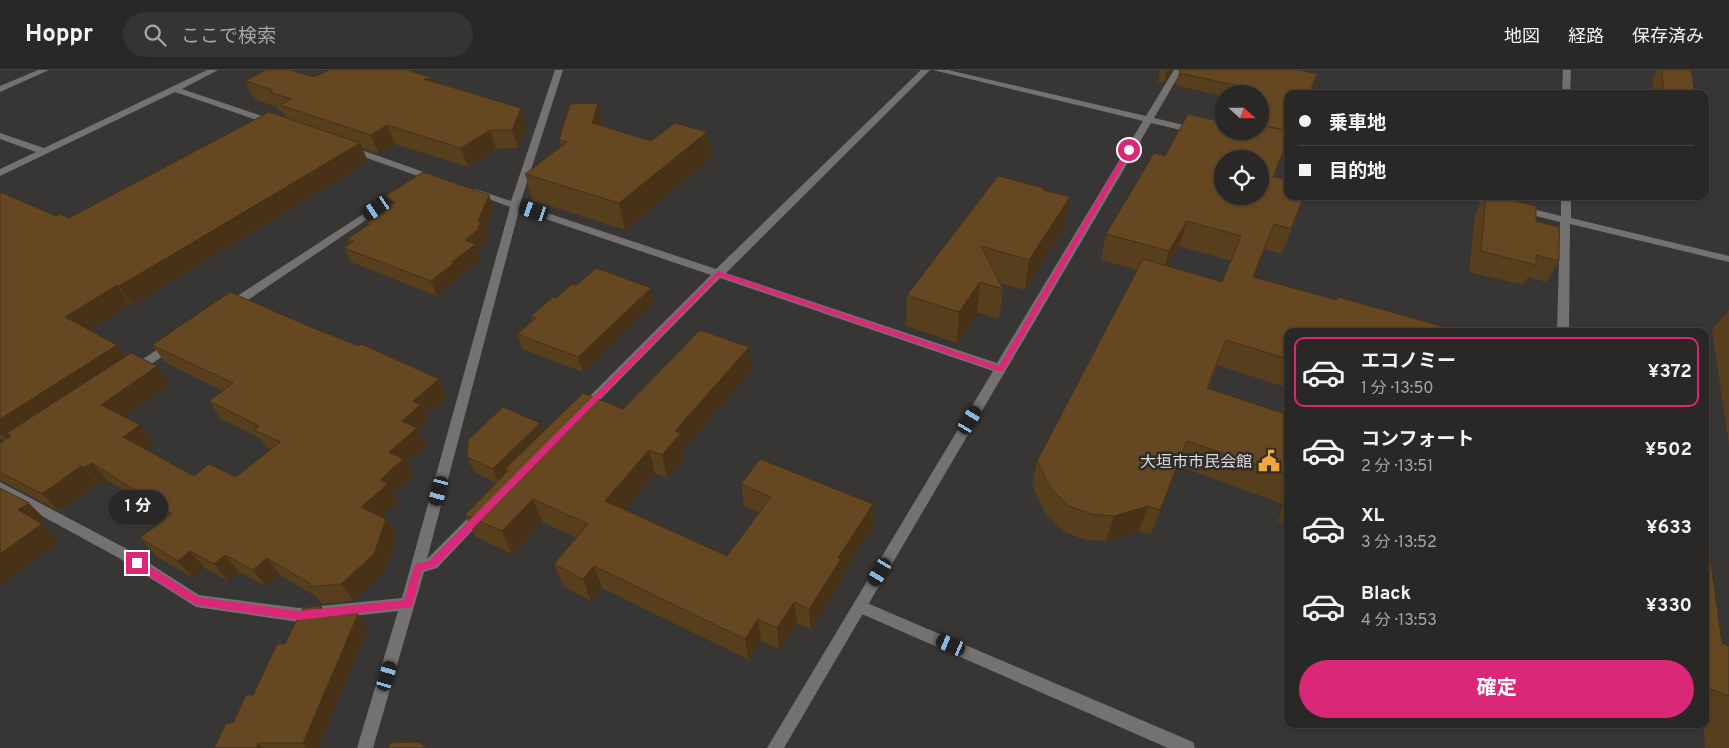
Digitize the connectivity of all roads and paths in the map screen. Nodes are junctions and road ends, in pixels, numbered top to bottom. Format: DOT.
graph roads {
  1 [pos="45,70"];
  2 [pos="214,70"];
  3 [pos="559,70"];
  4 [pos="926,70"];
  5 [pos="937,70"];
  6 [pos="1178,70"];
  7 [pos="1567,70"];
  8 [pos="0,89"];
  9 [pos="175,89"];
  10 [pos="1566,90"];
  11 [pos="1147,119"];
  12 [pos="285,127"];
  13 [pos="1203,132"];
  14 [pos="0,136"];
  15 [pos="342,146"];
  16 [pos="45,152"];
  17 [pos="0,173"];
  18 [pos="427,176"];
  19 [pos="444,182"];
  20 [pos="462,188"];
  21 [pos="1482,200"];
  22 [pos="1566,200"];
  23 [pos="515,205"];
  24 [pos="1566,221"];
  25 [pos="1729,259"];
  26 [pos="718,274"];
  27 [pos="222,312"];
  28 [pos="1563,328"];
  29 [pos="180,339"];
  30 [pos="1000,369"];
  31 [pos="123,377"];
  32 [pos="571,422"];
  33 [pos="0,487"];
  34 [pos="488,507"];
  35 [pos="418,567"];
  36 [pos="408,604"];
  37 [pos="860,606"];
  38 [pos="365,748"];
  39 [pos="775,748"];
  40 [pos="1187,748"];
  1 -- 8 [label="street"];
  2 -- 9 [label="street"];
  3 -- 23 [label="street"];
  4 -- 26 [label="street"];
  5 -- 11 [label="street"];
  6 -- 11 [label="street"];
  7 -- 10 [label="street"];
  9 -- 12 [label="street"];
  9 -- 16 [label="street"];
  11 -- 13 [label="street"];
  11 -- 30 [label="street"];
  14 -- 16 [label="street"];
  15 -- 18 [label="street"];
  16 -- 17 [label="street"];
  18 -- 19 [label="street"];
  18 -- 27 [label="street"];
  20 -- 23 [label="street"];
  21 -- 24 [label="street"];
  22 -- 24 [label="street"];
  23 -- 26 [label="street"];
  23 -- 35 [label="street"];
  24 -- 25 [label="street"];
  24 -- 28 [label="street"];
  26 -- 30 [label="street"];
  26 -- 32 [label="street"];
  29 -- 31 [label="street"];
  30 -- 37 [label="street"];
  33 -- 36 [label="street"];
  34 -- 35 [label="street"];
  35 -- 36 [label="street"];
  36 -- 38 [label="street"];
  37 -- 39 [label="street"];
  37 -- 40 [label="street"];
}
